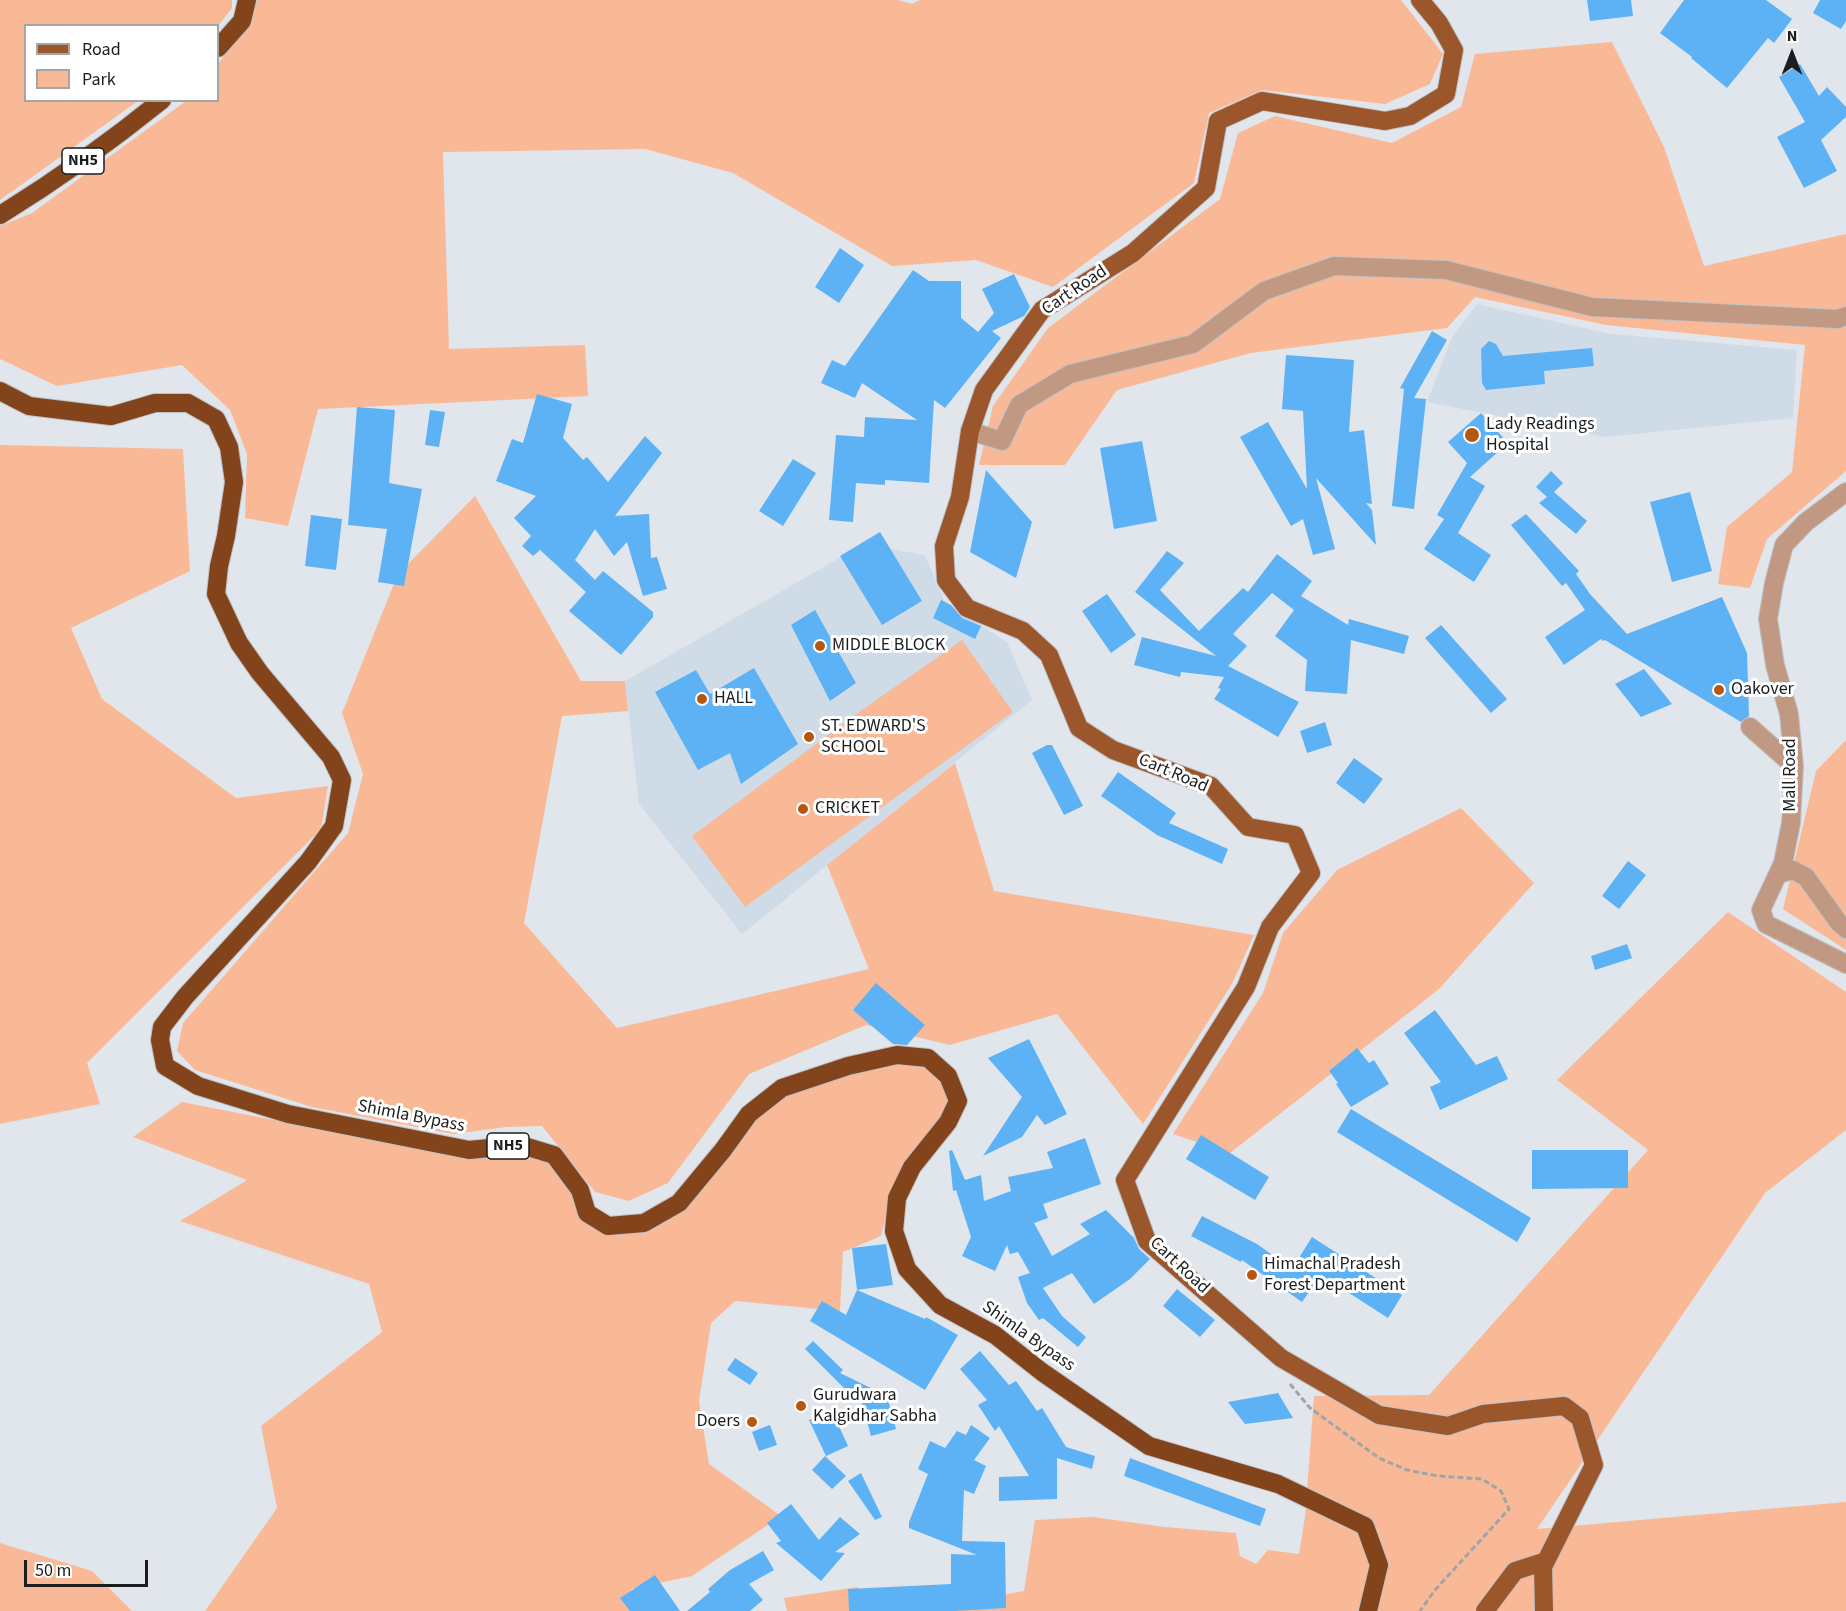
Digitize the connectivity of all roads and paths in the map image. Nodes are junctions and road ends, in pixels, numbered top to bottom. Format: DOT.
graph roads {
  1 [pos="247,0"];
  2 [pos="1420,0"];
  3 [pos="219,47"];
  4 [pos="160,102"];
  5 [pos="0,215"];
  6 [pos="1846,316"];
  7 [pos="0,391"];
  8 [pos="970,431"];
  9 [pos="1846,492"];
  10 [pos="1750,727"];
  11 [pos="1794,766"];
  12 [pos="1778,874"];
  13 [pos="1846,929"];
  14 [pos="1846,964"];
  15 [pos="1286,1380"];
  16 [pos="1546,1561"];
  17 [pos="1368,1611"];
  18 [pos="1420,1611"];
  19 [pos="1485,1611"];
  20 [pos="1544,1611"];
  1 -- 3 [label="highway"];
  2 -- 8 [label="main road, Cart Road"];
  4 -- 5 [label="highway, NH5"];
  6 -- 8 [label="street"];
  7 -- 17 [label="highway, Shimla Bypass / NH5"];
  8 -- 16 [label="main road, Cart Road"];
  9 -- 11 [label="street, Mall Road"];
  10 -- 11 [label="street"];
  11 -- 12 [label="street, Mall Road"];
  12 -- 13 [label="street"];
  12 -- 14 [label="street, Mall Road"];
  15 -- 18 [label="path"];
  16 -- 19 [label="main road"];
  16 -- 20 [label="main road, Cart Road"];
}
